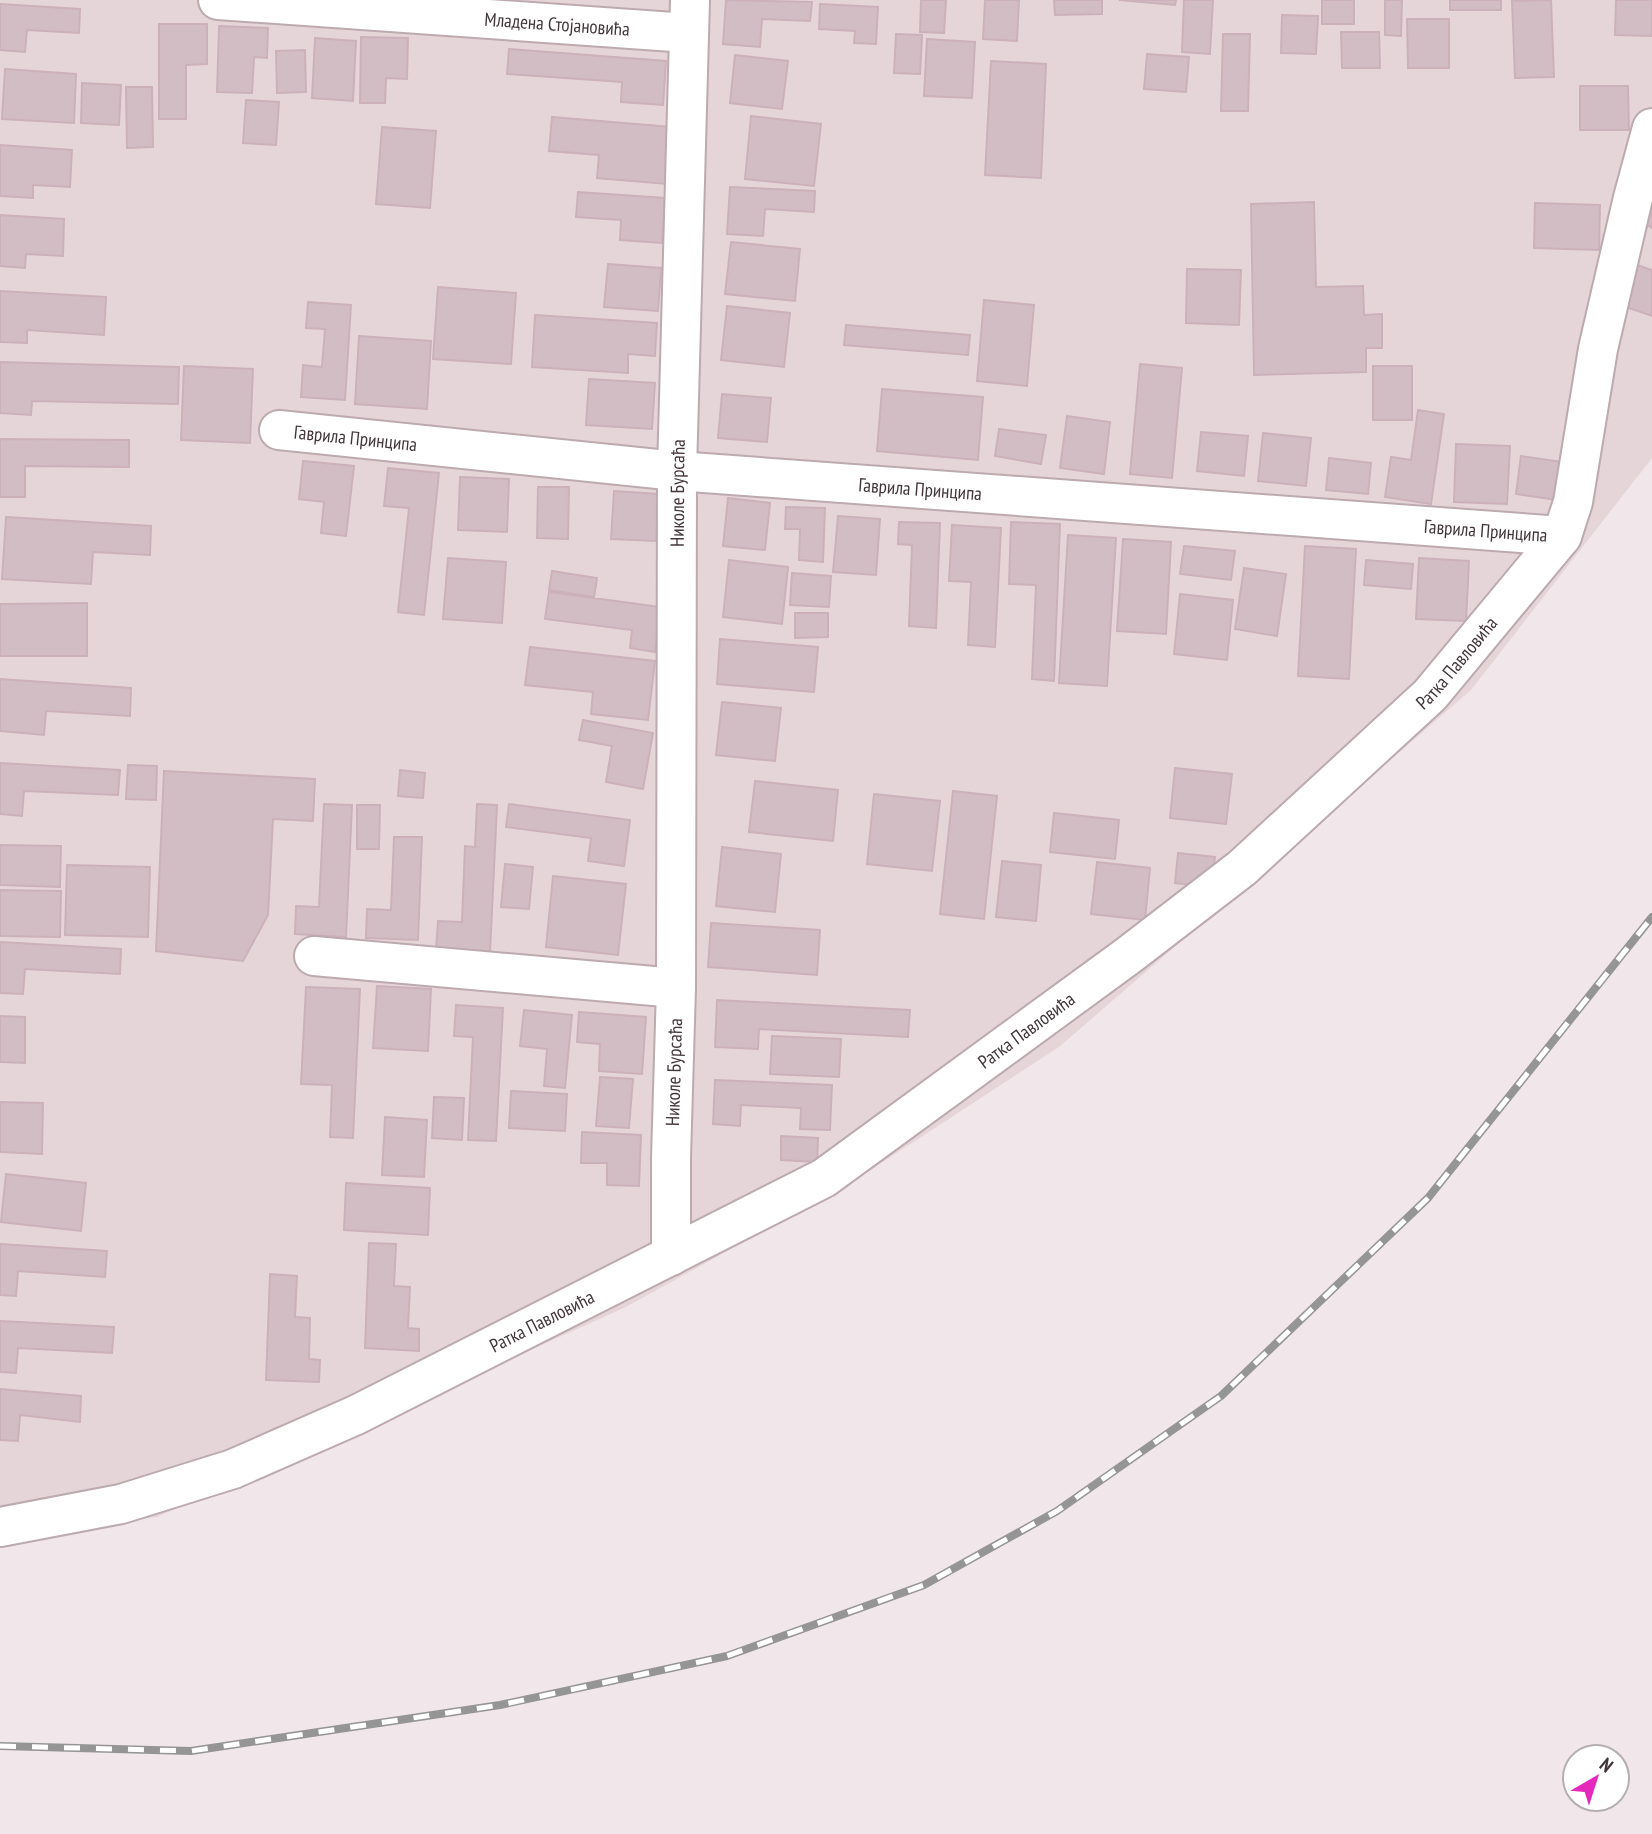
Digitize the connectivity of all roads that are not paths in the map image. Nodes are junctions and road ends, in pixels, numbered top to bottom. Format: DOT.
graph roads {
  1 [pos="218,0"];
  2 [pos="689,17"];
  3 [pos="1652,128"];
  4 [pos="279,430"];
  5 [pos="677,471"];
  6 [pos="1562,536"];
  7 [pos="314,956"];
  8 [pos="676,988"];
  9 [pos="671,1256"];
  10 [pos="0,1527"];
  1 -- 2 [label="street, Младена Стојановића"];
  2 -- 5 [label="street, Николе Бурсаћа"];
  3 -- 6 [label="street, Ратка Павловића"];
  4 -- 5 [label="street, Гаврила Принципа"];
  5 -- 6 [label="street, Гаврила Принципа"];
  5 -- 8 [label="street, Николе Бурсаћа"];
  6 -- 9 [label="street, Ратка Павловића"];
  7 -- 8 [label="street"];
  8 -- 9 [label="street, Николе Бурсаћа"];
  9 -- 10 [label="street, Ратка Павловића"];
}
